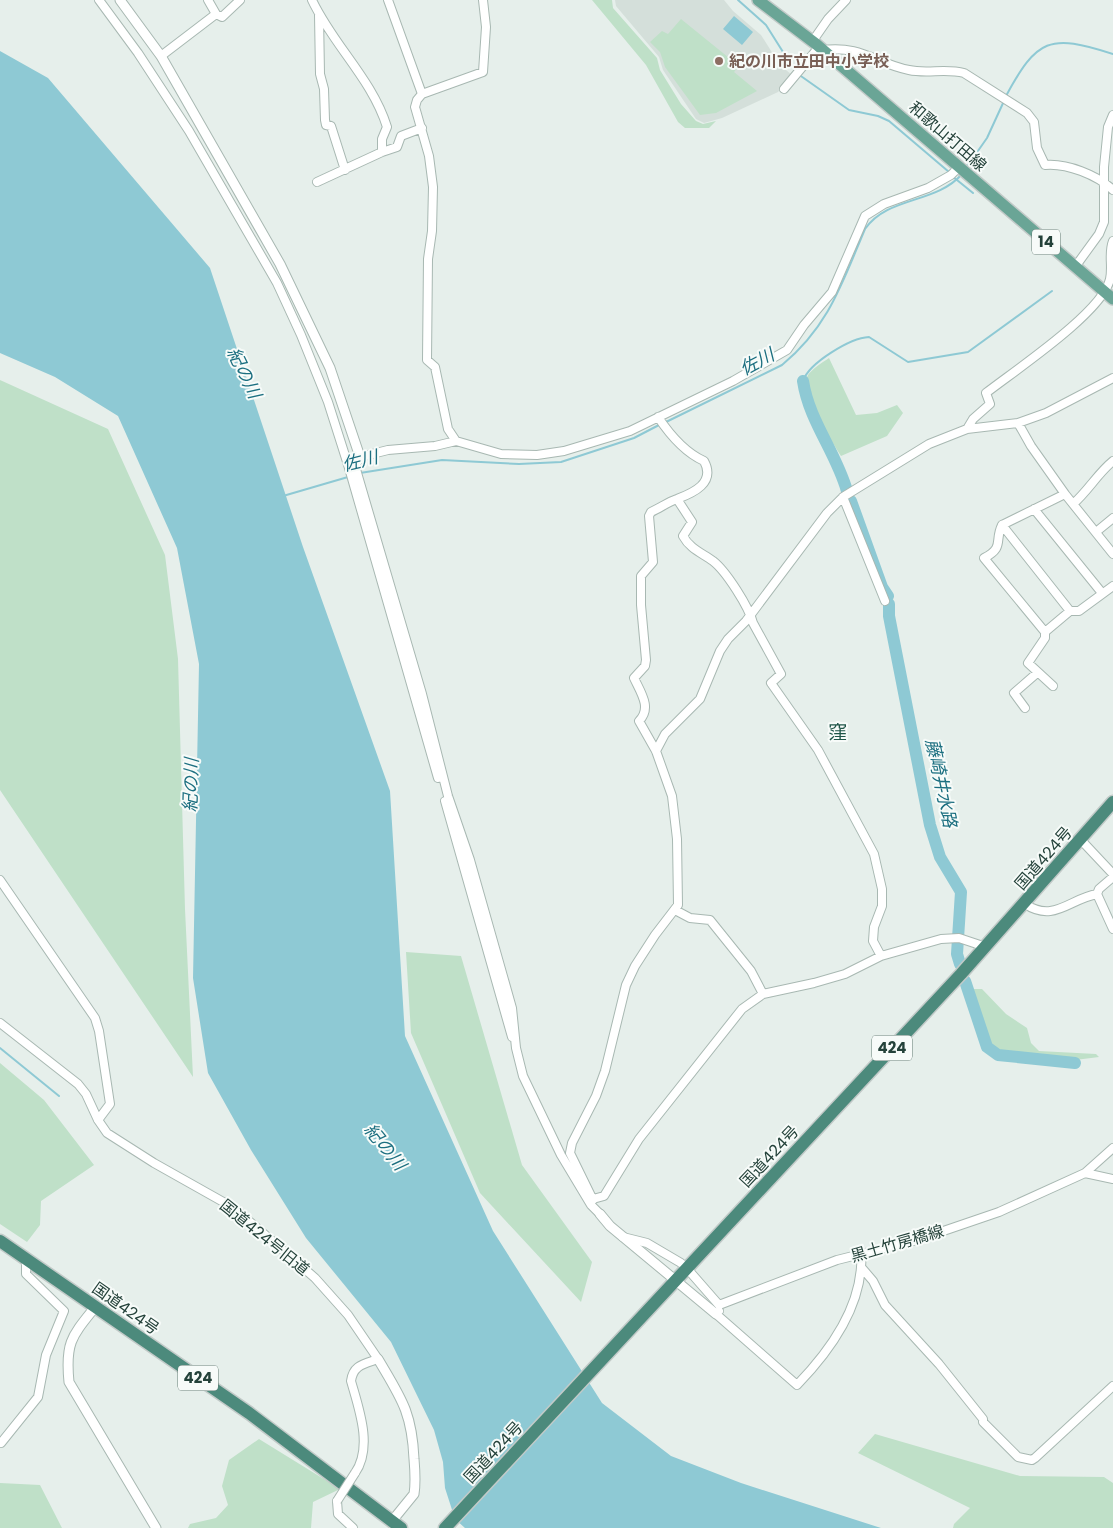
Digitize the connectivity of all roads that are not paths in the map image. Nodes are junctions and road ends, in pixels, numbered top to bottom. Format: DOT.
graph roads {
  1 [pos="99,0"];
  2 [pos="120,0"];
  3 [pos="208,0"];
  4 [pos="240,0"];
  5 [pos="312,0"];
  6 [pos="388,0"];
  7 [pos="483,0"];
  8 [pos="758,0"];
  9 [pos="846,0"];
  10 [pos="216,14"];
  11 [pos="319,15"];
  12 [pos="818,46"];
  13 [pos="161,56"];
  14 [pos="784,90"];
  15 [pos="422,94"];
  16 [pos="1113,116"];
  17 [pos="422,128"];
  18 [pos="382,152"];
  19 [pos="960,168"];
  20 [pos="345,170"];
  21 [pos="317,182"];
  22 [pos="1104,184"];
  23 [pos="1113,190"];
  24 [pos="1113,241"];
  25 [pos="1075,267"];
  26 [pos="1109,296"];
  27 [pos="1113,378"];
  28 [pos="659,418"];
  29 [pos="1018,423"];
  30 [pos="967,429"];
  31 [pos="456,441"];
  32 [pos="360,457"];
  33 [pos="1113,461"];
  34 [pos="352,467"];
  35 [pos="1065,494"];
  36 [pos="843,497"];
  37 [pos="677,499"];
  38 [pos="1073,504"];
  39 [pos="1034,509"];
  40 [pos="1113,518"];
  41 [pos="1002,525"];
  42 [pos="1096,532"];
  43 [pos="1113,554"];
  44 [pos="1113,586"];
  45 [pos="1102,593"];
  46 [pos="886,600"];
  47 [pos="1070,611"];
  48 [pos="751,614"];
  49 [pos="1045,632"];
  50 [pos="1037,673"];
  51 [pos="1054,686"];
  52 [pos="1025,708"];
  53 [pos="656,751"];
  54 [pos="1113,802"];
  55 [pos="1081,840"];
  56 [pos="1113,876"];
  57 [pos="0,880"];
  58 [pos="1097,894"];
  59 [pos="1025,904"];
  60 [pos="675,910"];
  61 [pos="1113,929"];
  62 [pos="986,947"];
  63 [pos="881,956"];
  64 [pos="764,994"];
  65 [pos="0,1024"];
  66 [pos="98,1120"];
  67 [pos="1113,1148"];
  68 [pos="1085,1173"];
  69 [pos="1113,1179"];
  70 [pos="593,1199"];
  71 [pos="600,1214"];
  72 [pos="622,1236"];
  73 [pos="0,1241"];
  74 [pos="862,1253"];
  75 [pos="26,1259"];
  76 [pos="681,1263"];
  77 [pos="861,1267"];
  78 [pos="691,1273"];
  79 [pos="675,1281"];
  80 [pos="719,1305"];
  81 [pos="96,1306"];
  82 [pos="716,1314"];
  83 [pos="378,1359"];
  84 [pos="1110,1388"];
  85 [pos="1113,1398"];
  86 [pos="1,1443"];
  87 [pos="396,1524"];
  88 [pos="156,1528"];
  89 [pos="353,1528"];
  90 [pos="445,1528"];
  1 -- 34 [label="street"];
  2 -- 13 [label="street"];
  3 -- 10 [label="street"];
  4 -- 10 [label="street"];
  5 -- 11 [label="street"];
  6 -- 15 [label="street"];
  7 -- 15 [label="street"];
  8 -- 12 [label="main road, 和歌山打田線 / 14"];
  9 -- 12 [label="street"];
  10 -- 13 [label="street"];
  11 -- 18 [label="street"];
  11 -- 20 [label="street"];
  12 -- 14 [label="street"];
  12 -- 19 [label="main road, 和歌山打田線 / 14"];
  12 -- 22 [label="street"];
  13 -- 32 [label="street"];
  15 -- 17 [label="street"];
  16 -- 22 [label="street"];
  17 -- 18 [label="street"];
  17 -- 31 [label="street"];
  18 -- 20 [label="street"];
  19 -- 25 [label="main road, 和歌山打田線 / 14"];
  19 -- 28 [label="street"];
  20 -- 21 [label="street"];
  22 -- 23 [label="street"];
  22 -- 25 [label="street"];
  24 -- 26 [label="street"];
  25 -- 26 [label="main road, 和歌山打田線 / 14"];
  26 -- 30 [label="street"];
  27 -- 29 [label="street"];
  28 -- 31 [label="street"];
  28 -- 37 [label="street"];
  29 -- 30 [label="street"];
  29 -- 35 [label="street"];
  30 -- 36 [label="street"];
  31 -- 32 [label="street"];
  32 -- 34 [label="street"];
  33 -- 38 [label="street"];
  34 -- 71 [label="street"];
  35 -- 38 [label="street"];
  35 -- 39 [label="street"];
  36 -- 46 [label="street"];
  36 -- 48 [label="street"];
  37 -- 48 [label="street"];
  37 -- 53 [label="street"];
  38 -- 42 [label="street"];
  39 -- 41 [label="street"];
  39 -- 45 [label="street"];
  40 -- 42 [label="street"];
  41 -- 47 [label="street"];
  41 -- 49 [label="street"];
  42 -- 43 [label="street"];
  44 -- 45 [label="street"];
  45 -- 47 [label="street"];
  47 -- 49 [label="street"];
  48 -- 53 [label="street"];
  48 -- 63 [label="street"];
  49 -- 50 [label="street"];
  50 -- 51 [label="street"];
  50 -- 52 [label="street"];
  53 -- 60 [label="street"];
  54 -- 55 [label="highway, 国道424号 / 424"];
  55 -- 56 [label="street"];
  55 -- 59 [label="highway, 国道424号 / 424"];
  56 -- 58 [label="street"];
  57 -- 66 [label="street"];
  58 -- 59 [label="street"];
  58 -- 61 [label="street"];
  59 -- 62 [label="highway, 国道424号 / 424"];
  60 -- 64 [label="street"];
  60 -- 70 [label="street"];
  62 -- 63 [label="street"];
  62 -- 79 [label="highway, 国道424号 / 424"];
  63 -- 64 [label="street"];
  64 -- 70 [label="street"];
  65 -- 66 [label="street, 国道424号旧道"];
  66 -- 83 [label="street, 国道424号旧道"];
  67 -- 68 [label="street, 黒土竹房橋線"];
  68 -- 69 [label="street"];
  68 -- 74 [label="street, 黒土竹房橋線"];
  70 -- 71 [label="street"];
  71 -- 72 [label="street"];
  72 -- 76 [label="street"];
  72 -- 79 [label="street"];
  73 -- 75 [label="highway, 国道424号 / 424"];
  74 -- 77 [label="street"];
  74 -- 80 [label="street, 黒土竹房橋線"];
  75 -- 81 [label="highway, 国道424号 / 424"];
  75 -- 86 [label="street"];
  77 -- 82 [label="street"];
  77 -- 84 [label="street"];
  78 -- 80 [label="street"];
  79 -- 82 [label="street"];
  79 -- 90 [label="highway, 国道424号 / 424"];
  80 -- 82 [label="street"];
  81 -- 87 [label="highway, 国道424号 / 424"];
  81 -- 88 [label="street"];
  83 -- 87 [label="street, 国道424号旧道"];
  83 -- 89 [label="street, bridge"];
  84 -- 85 [label="street"];
}
